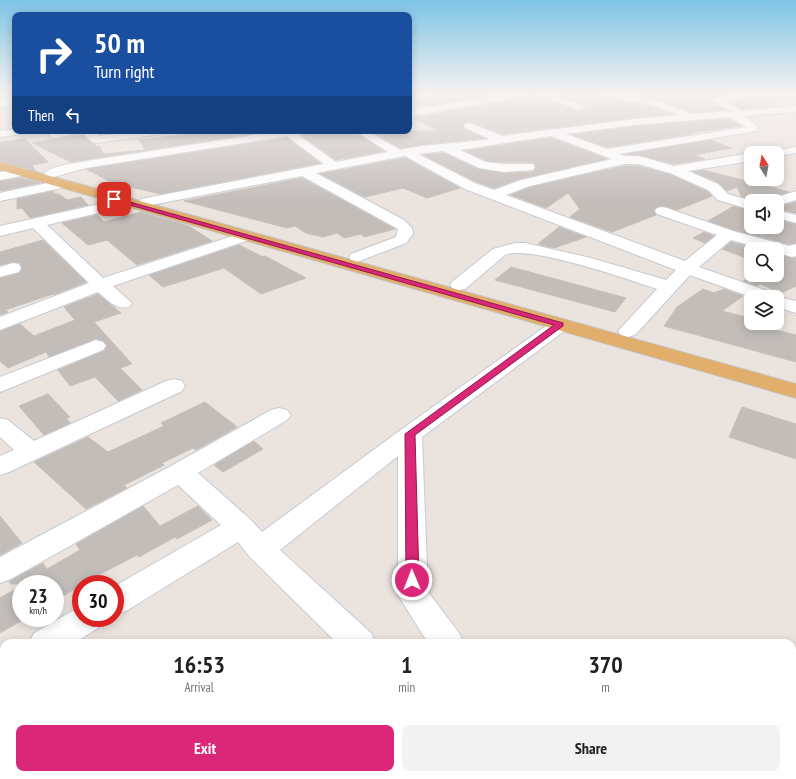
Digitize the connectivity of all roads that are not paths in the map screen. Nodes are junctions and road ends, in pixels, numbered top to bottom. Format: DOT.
graph roads {
  1 [pos="479,130"];
  2 [pos="568,130"];
  3 [pos="745,130"];
  4 [pos="12,132"];
  5 [pos="553,132"];
  6 [pos="0,134"];
  7 [pos="90,134"];
  8 [pos="137,134"];
  9 [pos="276,134"];
  10 [pos="291,134"];
  11 [pos="366,134"];
  12 [pos="180,137"];
  13 [pos="502,140"];
  14 [pos="445,148"];
  15 [pos="189,149"];
  16 [pos="796,150"];
  17 [pos="784,152"];
  18 [pos="402,153"];
  19 [pos="605,153"];
  20 [pos="744,158"];
  21 [pos="0,160"];
  22 [pos="624,160"];
  23 [pos="784,160"];
  24 [pos="790,162"];
  25 [pos="0,166"];
  26 [pos="334,166"];
  27 [pos="529,167"];
  28 [pos="674,170"];
  29 [pos="22,172"];
  30 [pos="304,172"];
  31 [pos="0,176"];
  32 [pos="56,179"];
  33 [pos="493,195"];
  34 [pos="796,195"];
  35 [pos="0,197"];
  36 [pos="784,199"];
  37 [pos="127,202"];
  38 [pos="146,202"];
  39 [pos="744,204"];
  40 [pos="662,211"];
  41 [pos="784,216"];
  42 [pos="796,219"];
  43 [pos="36,222"];
  44 [pos="0,231"];
  45 [pos="728,234"];
  46 [pos="247,236"];
  47 [pos="795,252"];
  48 [pos="357,257"];
  49 [pos="687,268"];
  50 [pos="459,285"];
  51 [pos="100,286"];
  52 [pos="669,287"];
  53 [pos="748,290"];
  54 [pos="123,303"];
  55 [pos="784,303"];
  56 [pos="796,307"];
  57 [pos="0,324"];
  58 [pos="560,324"];
  59 [pos="628,331"];
  60 [pos="96,346"];
  61 [pos="796,376"];
  62 [pos="0,385"];
  63 [pos="174,386"];
  64 [pos="796,390"];
  65 [pos="279,415"];
  66 [pos="0,425"];
  67 [pos="410,434"];
  68 [pos="31,451"];
  69 [pos="0,466"];
  70 [pos="180,472"];
  71 [pos="241,527"];
  72 [pos="260,550"];
  73 [pos="0,571"];
  74 [pos="124,597"];
  75 [pos="73,627"];
  76 [pos="53,639"];
  77 [pos="355,639"];
  78 [pos="444,639"];
  1 -- 13 [label="street"];
  2 -- 5 [label="street"];
  3 -- 19 [label="street"];
  4 -- 6 [label="street"];
  5 -- 13 [label="street"];
  5 -- 19 [label="street"];
  7 -- 8 [label="street"];
  9 -- 15 [label="street"];
  10 -- 26 [label="street"];
  11 -- 18 [label="street"];
  12 -- 15 [label="street"];
  13 -- 14 [label="street"];
  14 -- 18 [label="street"];
  14 -- 27 [label="street"];
  15 -- 32 [label="street"];
  16 -- 17 [label="street"];
  18 -- 26 [label="street"];
  18 -- 33 [label="street"];
  19 -- 22 [label="street"];
  20 -- 28 [label="street"];
  21 -- 32 [label="main road"];
  22 -- 28 [label="street"];
  22 -- 33 [label="street"];
  23 -- 24 [label="street"];
  25 -- 29 [label="main road"];
  26 -- 30 [label="street"];
  28 -- 39 [label="street"];
  29 -- 31 [label="street"];
  29 -- 32 [label="main road"];
  30 -- 38 [label="street"];
  30 -- 48 [label="street"];
  32 -- 35 [label="street"];
  32 -- 37 [label="main road"];
  32 -- 38 [label="main road"];
  33 -- 49 [label="street"];
  34 -- 36 [label="street"];
  37 -- 43 [label="street"];
  37 -- 46 [label="main road"];
  38 -- 48 [label="main road"];
  40 -- 45 [label="street"];
  41 -- 42 [label="street"];
  43 -- 44 [label="street"];
  43 -- 51 [label="street"];
  45 -- 47 [label="street"];
  45 -- 49 [label="street"];
  46 -- 51 [label="street"];
  46 -- 58 [label="main road"];
  48 -- 50 [label="main road"];
  49 -- 52 [label="street"];
  49 -- 53 [label="street"];
  50 -- 52 [label="street"];
  50 -- 59 [label="main road"];
  51 -- 54 [label="street"];
  51 -- 57 [label="street"];
  52 -- 59 [label="street"];
  55 -- 56 [label="street"];
  58 -- 64 [label="main road"];
  58 -- 67 [label="street"];
  59 -- 61 [label="main road"];
  60 -- 62 [label="street"];
  63 -- 68 [label="street"];
  65 -- 70 [label="street"];
  66 -- 68 [label="street"];
  67 -- 72 [label="street"];
  67 -- 78 [label="street"];
  68 -- 69 [label="street"];
  70 -- 71 [label="street"];
  70 -- 73 [label="street"];
  71 -- 72 [label="street"];
  71 -- 74 [label="street"];
  72 -- 77 [label="street"];
  75 -- 76 [label="street"];
}
